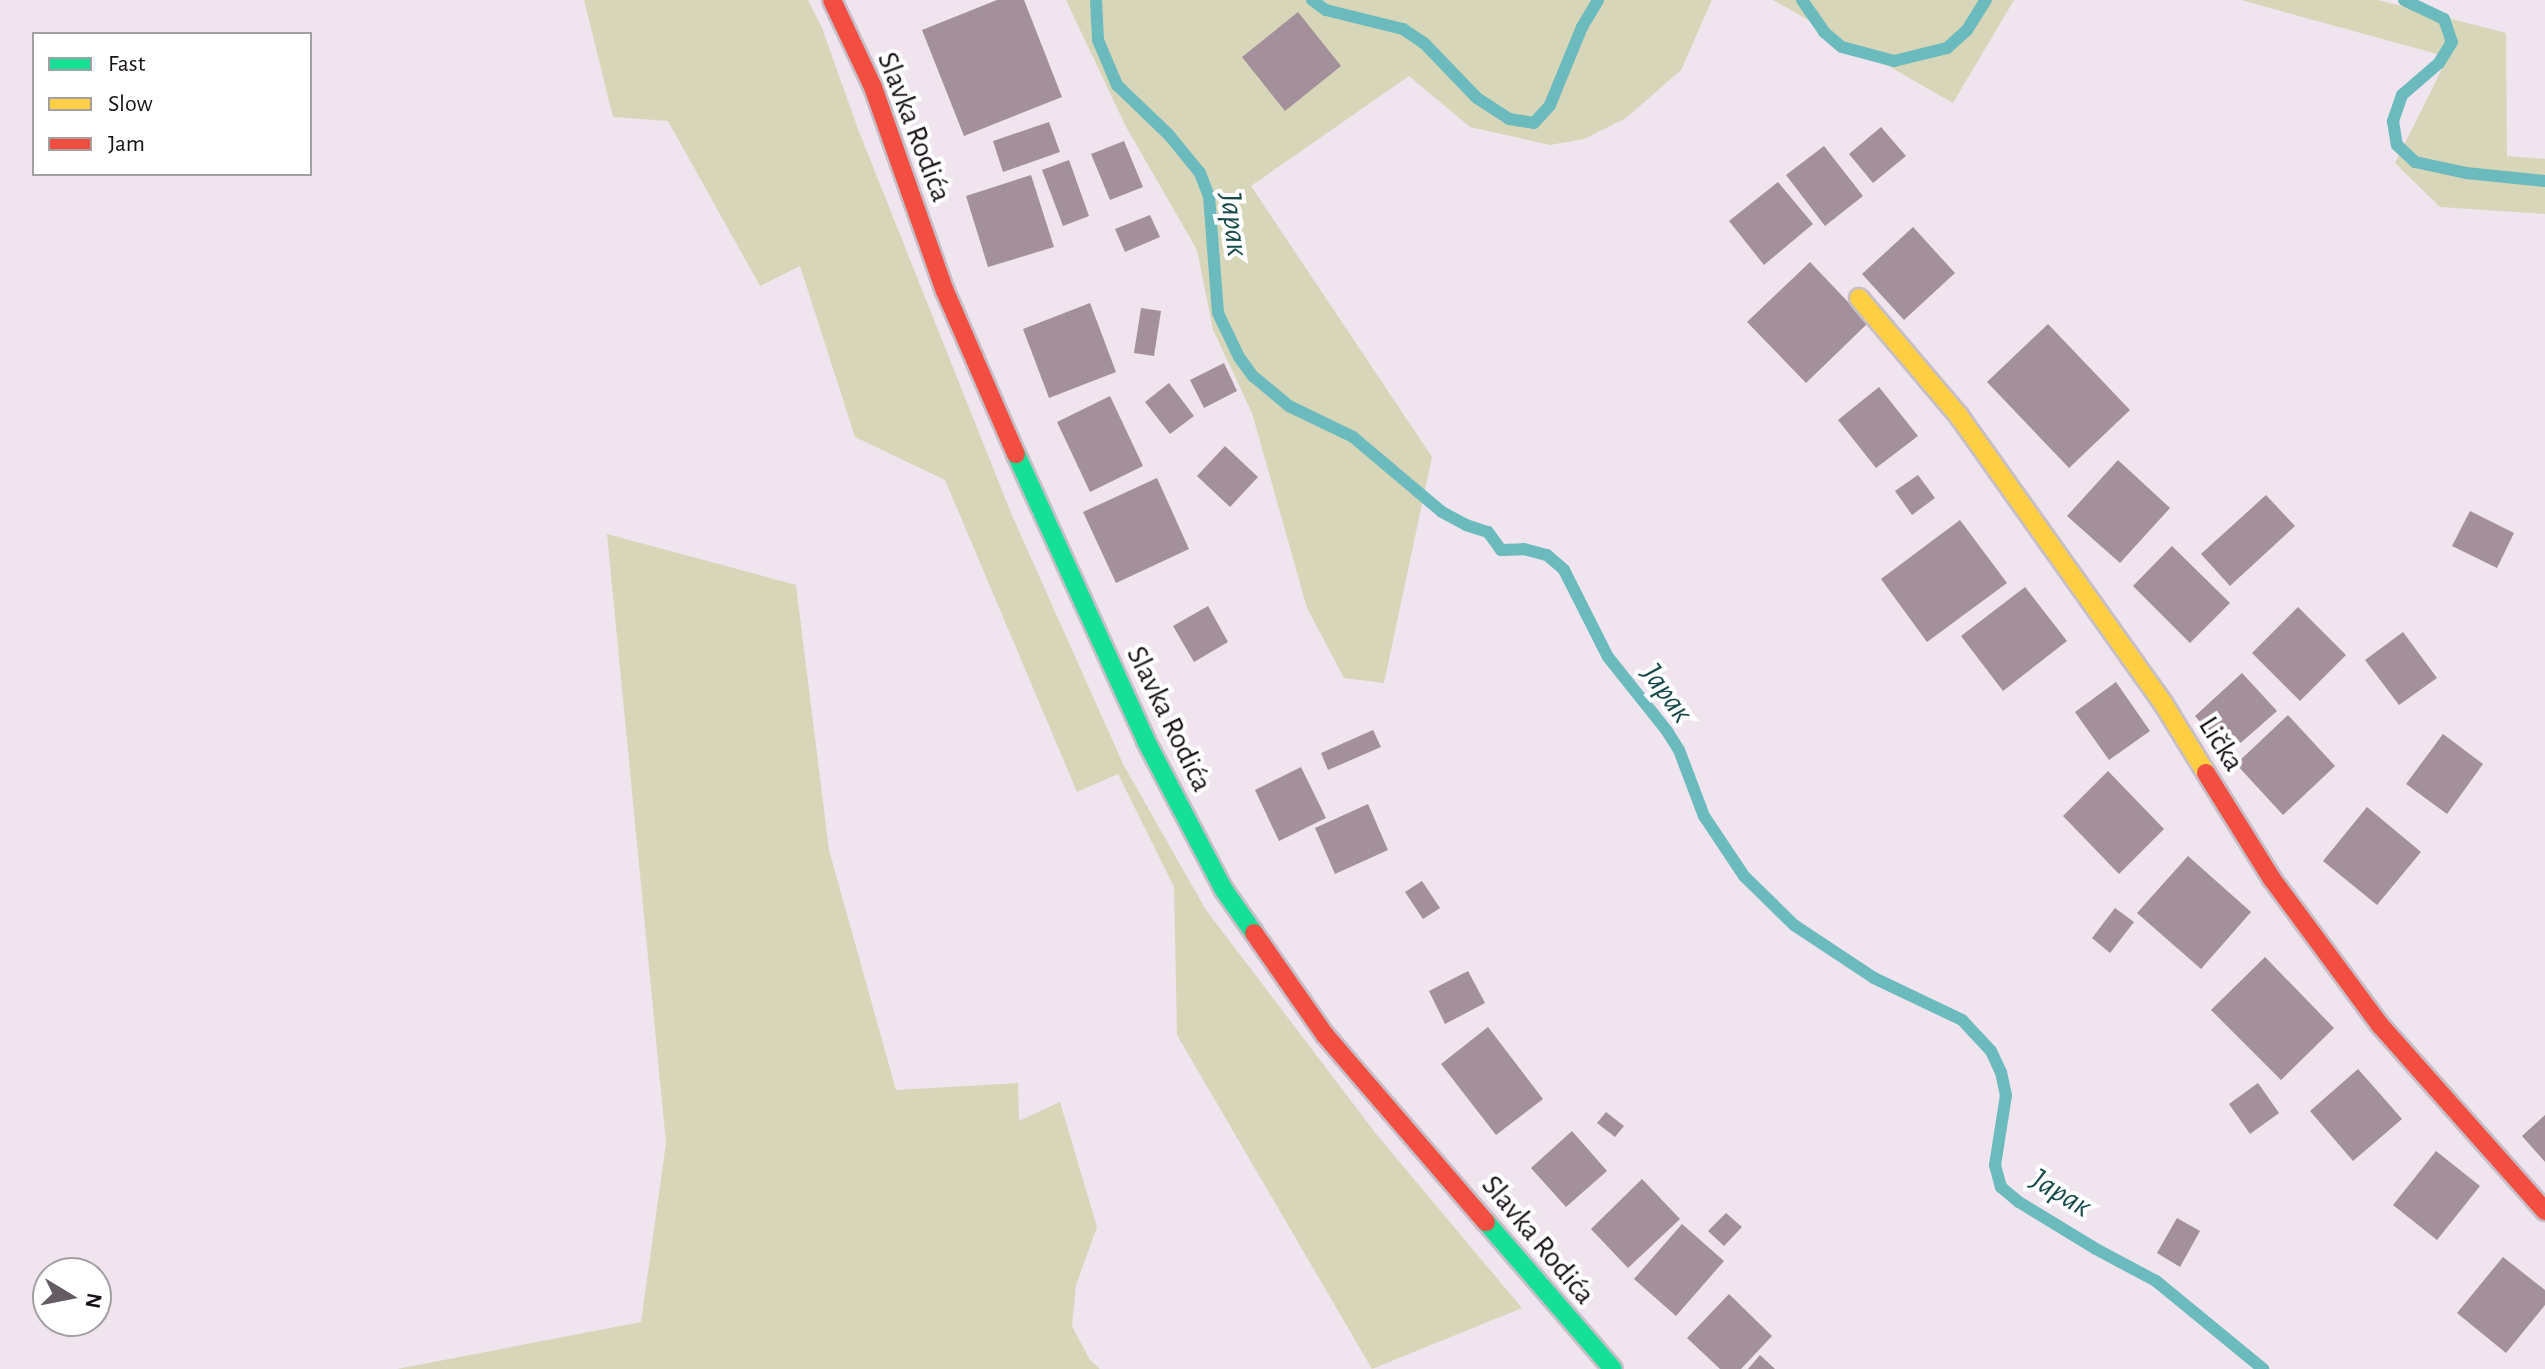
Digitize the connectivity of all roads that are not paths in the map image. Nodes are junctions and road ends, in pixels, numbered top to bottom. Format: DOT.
graph roads {
  1 [pos="832,0"];
  2 [pos="1859,298"];
  3 [pos="2545,1211"];
  4 [pos="1613,1369"];
  1 -- 4 [label="main road, Slavka Rodića"];
  2 -- 3 [label="main road, Lička"];
}
